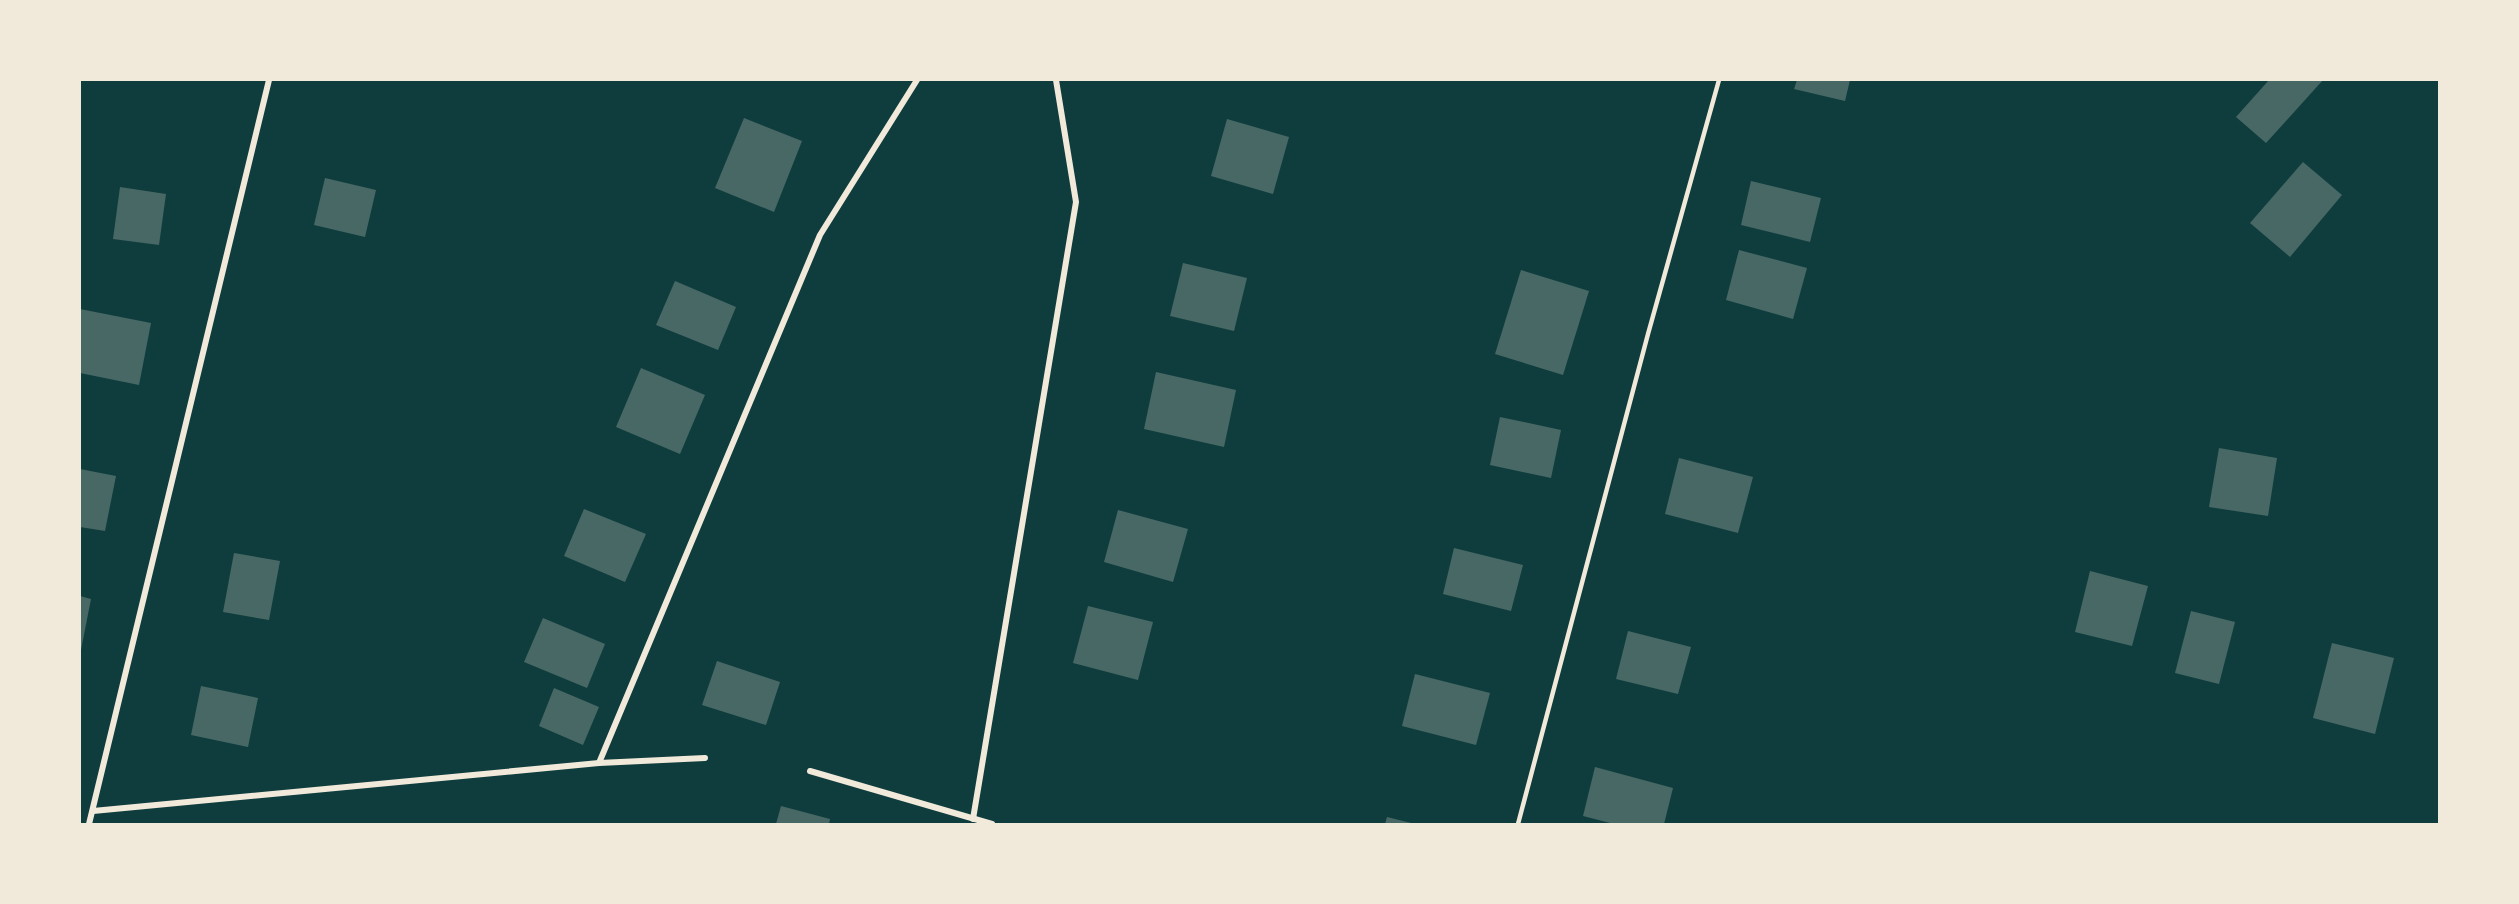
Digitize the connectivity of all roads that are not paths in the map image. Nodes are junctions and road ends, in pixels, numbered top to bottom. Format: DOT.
graph roads {
  1 [pos="269,80"];
  2 [pos="917,80"];
  3 [pos="1056,80"];
  4 [pos="1719,80"];
  5 [pos="705,758"];
  6 [pos="599,763"];
  7 [pos="810,771"];
  8 [pos="93,811"];
  9 [pos="973,819"];
  10 [pos="89,825"];
  11 [pos="992,825"];
  12 [pos="1518,825"];
  1 -- 8 [label="street"];
  2 -- 6 [label="street"];
  3 -- 9 [label="street"];
  4 -- 12 [label="lane"];
  5 -- 6 [label="street"];
  6 -- 8 [label="street"];
  7 -- 9 [label="street"];
  8 -- 10 [label="street"];
  9 -- 11 [label="street"];
}
